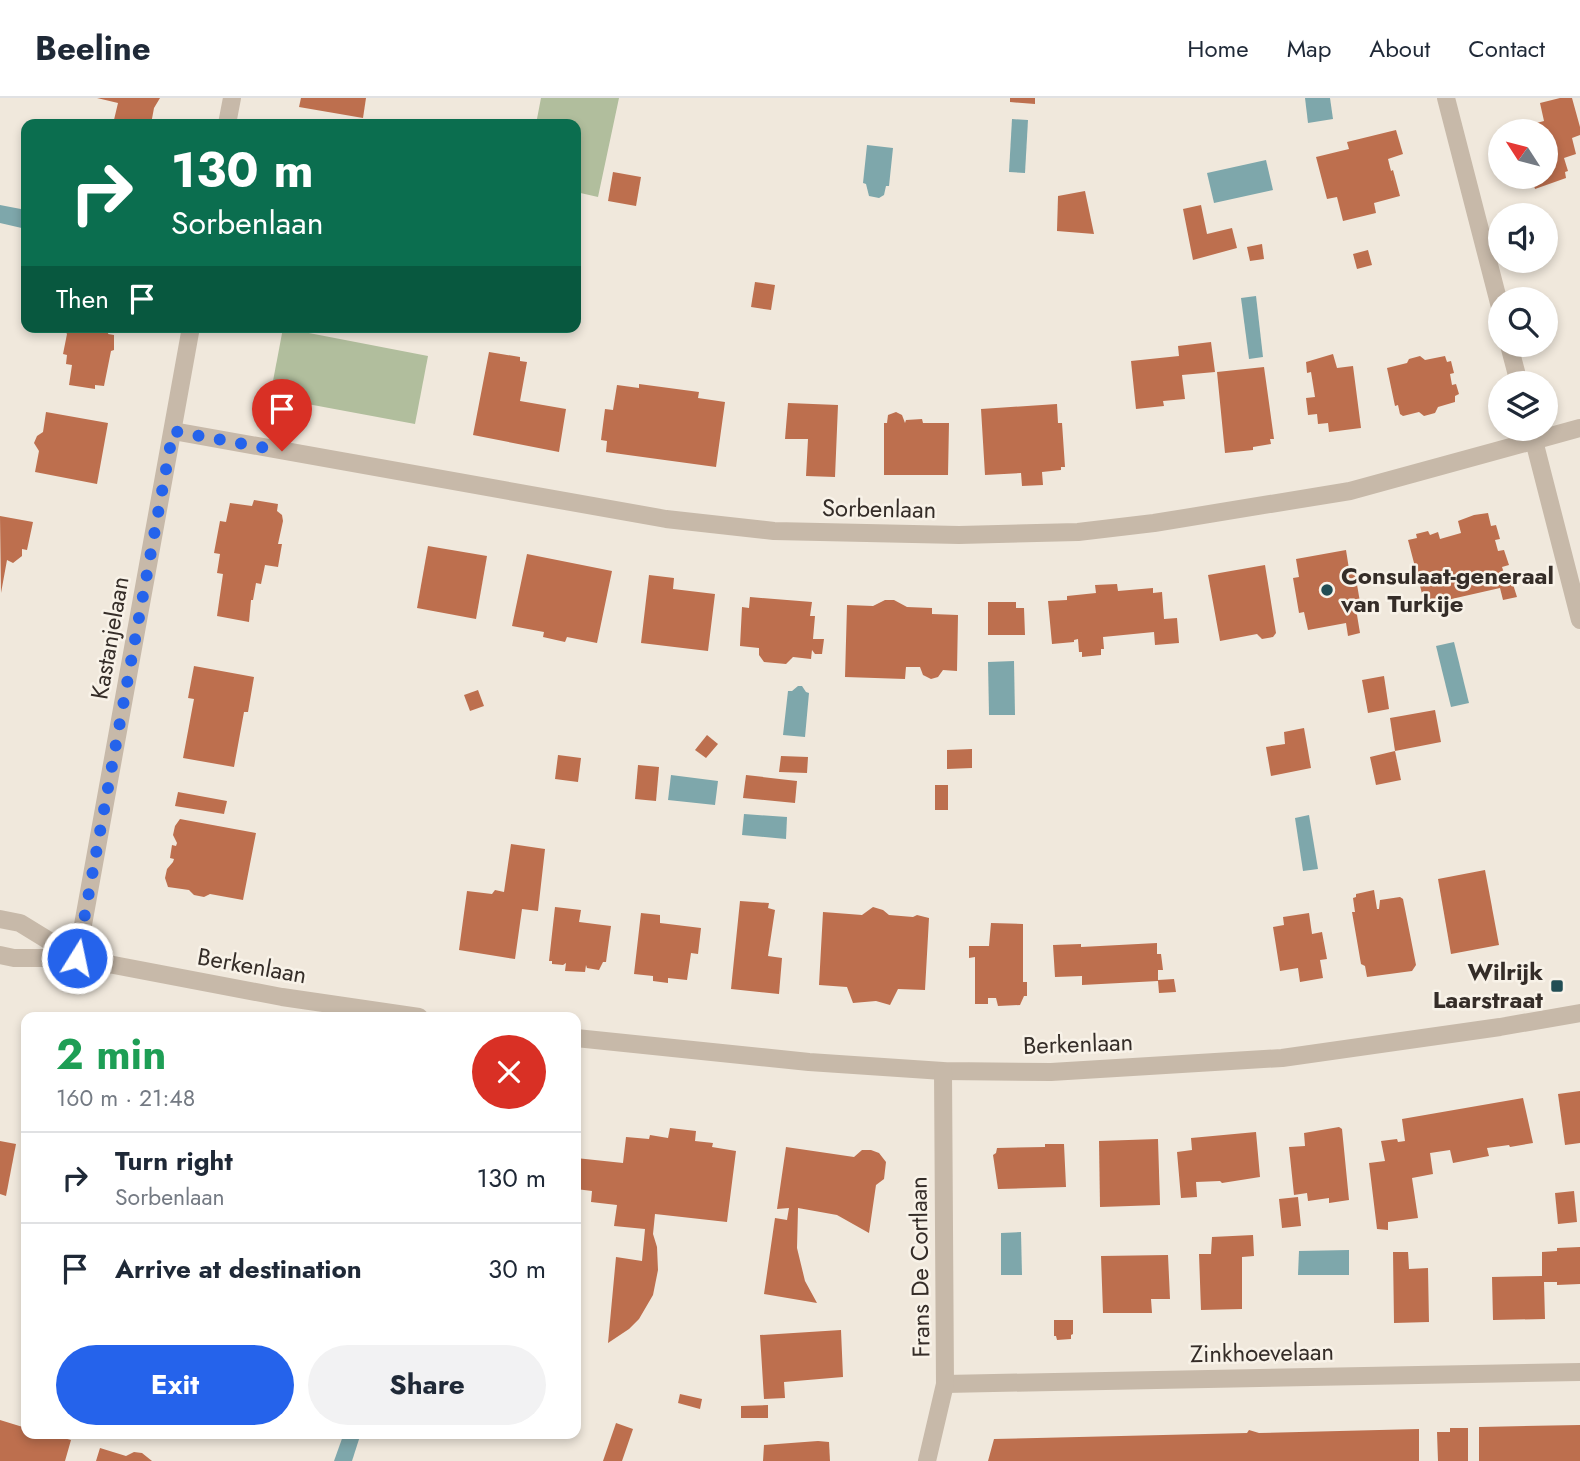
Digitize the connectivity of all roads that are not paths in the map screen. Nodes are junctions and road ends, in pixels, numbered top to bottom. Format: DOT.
graph roads {
  1 [pos="232,98"];
  2 [pos="1446,98"];
  3 [pos="228,119"];
  4 [pos="1495,287"];
  5 [pos="190,333"];
  6 [pos="1580,428"];
  7 [pos="173,431"];
  8 [pos="1558,431"];
  9 [pos="1513,441"];
  10 [pos="1535,441"];
  11 [pos="1580,620"];
  12 [pos="0,919"];
  13 [pos="0,955"];
  14 [pos="77,958"];
  15 [pos="383,1012"];
  16 [pos="1580,1013"];
  17 [pos="581,1039"];
  18 [pos="943,1071"];
  19 [pos="1580,1372"];
  20 [pos="946,1384"];
  21 [pos="927,1461"];
  1 -- 3 [label="street"];
  2 -- 4 [label="street"];
  5 -- 7 [label="street, Kastanjelaan"];
  6 -- 8 [label="street, Sorbenlaan"];
  7 -- 9 [label="street, Sorbenlaan"];
  7 -- 14 [label="street, Kastanjelaan"];
  10 -- 11 [label="street"];
  12 -- 14 [label="street, Berkenlaan"];
  13 -- 14 [label="street, Berkenlaan"];
  14 -- 15 [label="street, Berkenlaan"];
  16 -- 18 [label="street, Berkenlaan"];
  17 -- 18 [label="street, Berkenlaan"];
  18 -- 20 [label="street, Frans De Cortlaan"];
  19 -- 20 [label="street, Zinkhoevelaan"];
  20 -- 21 [label="street, Frans De Cortlaan"];
}
